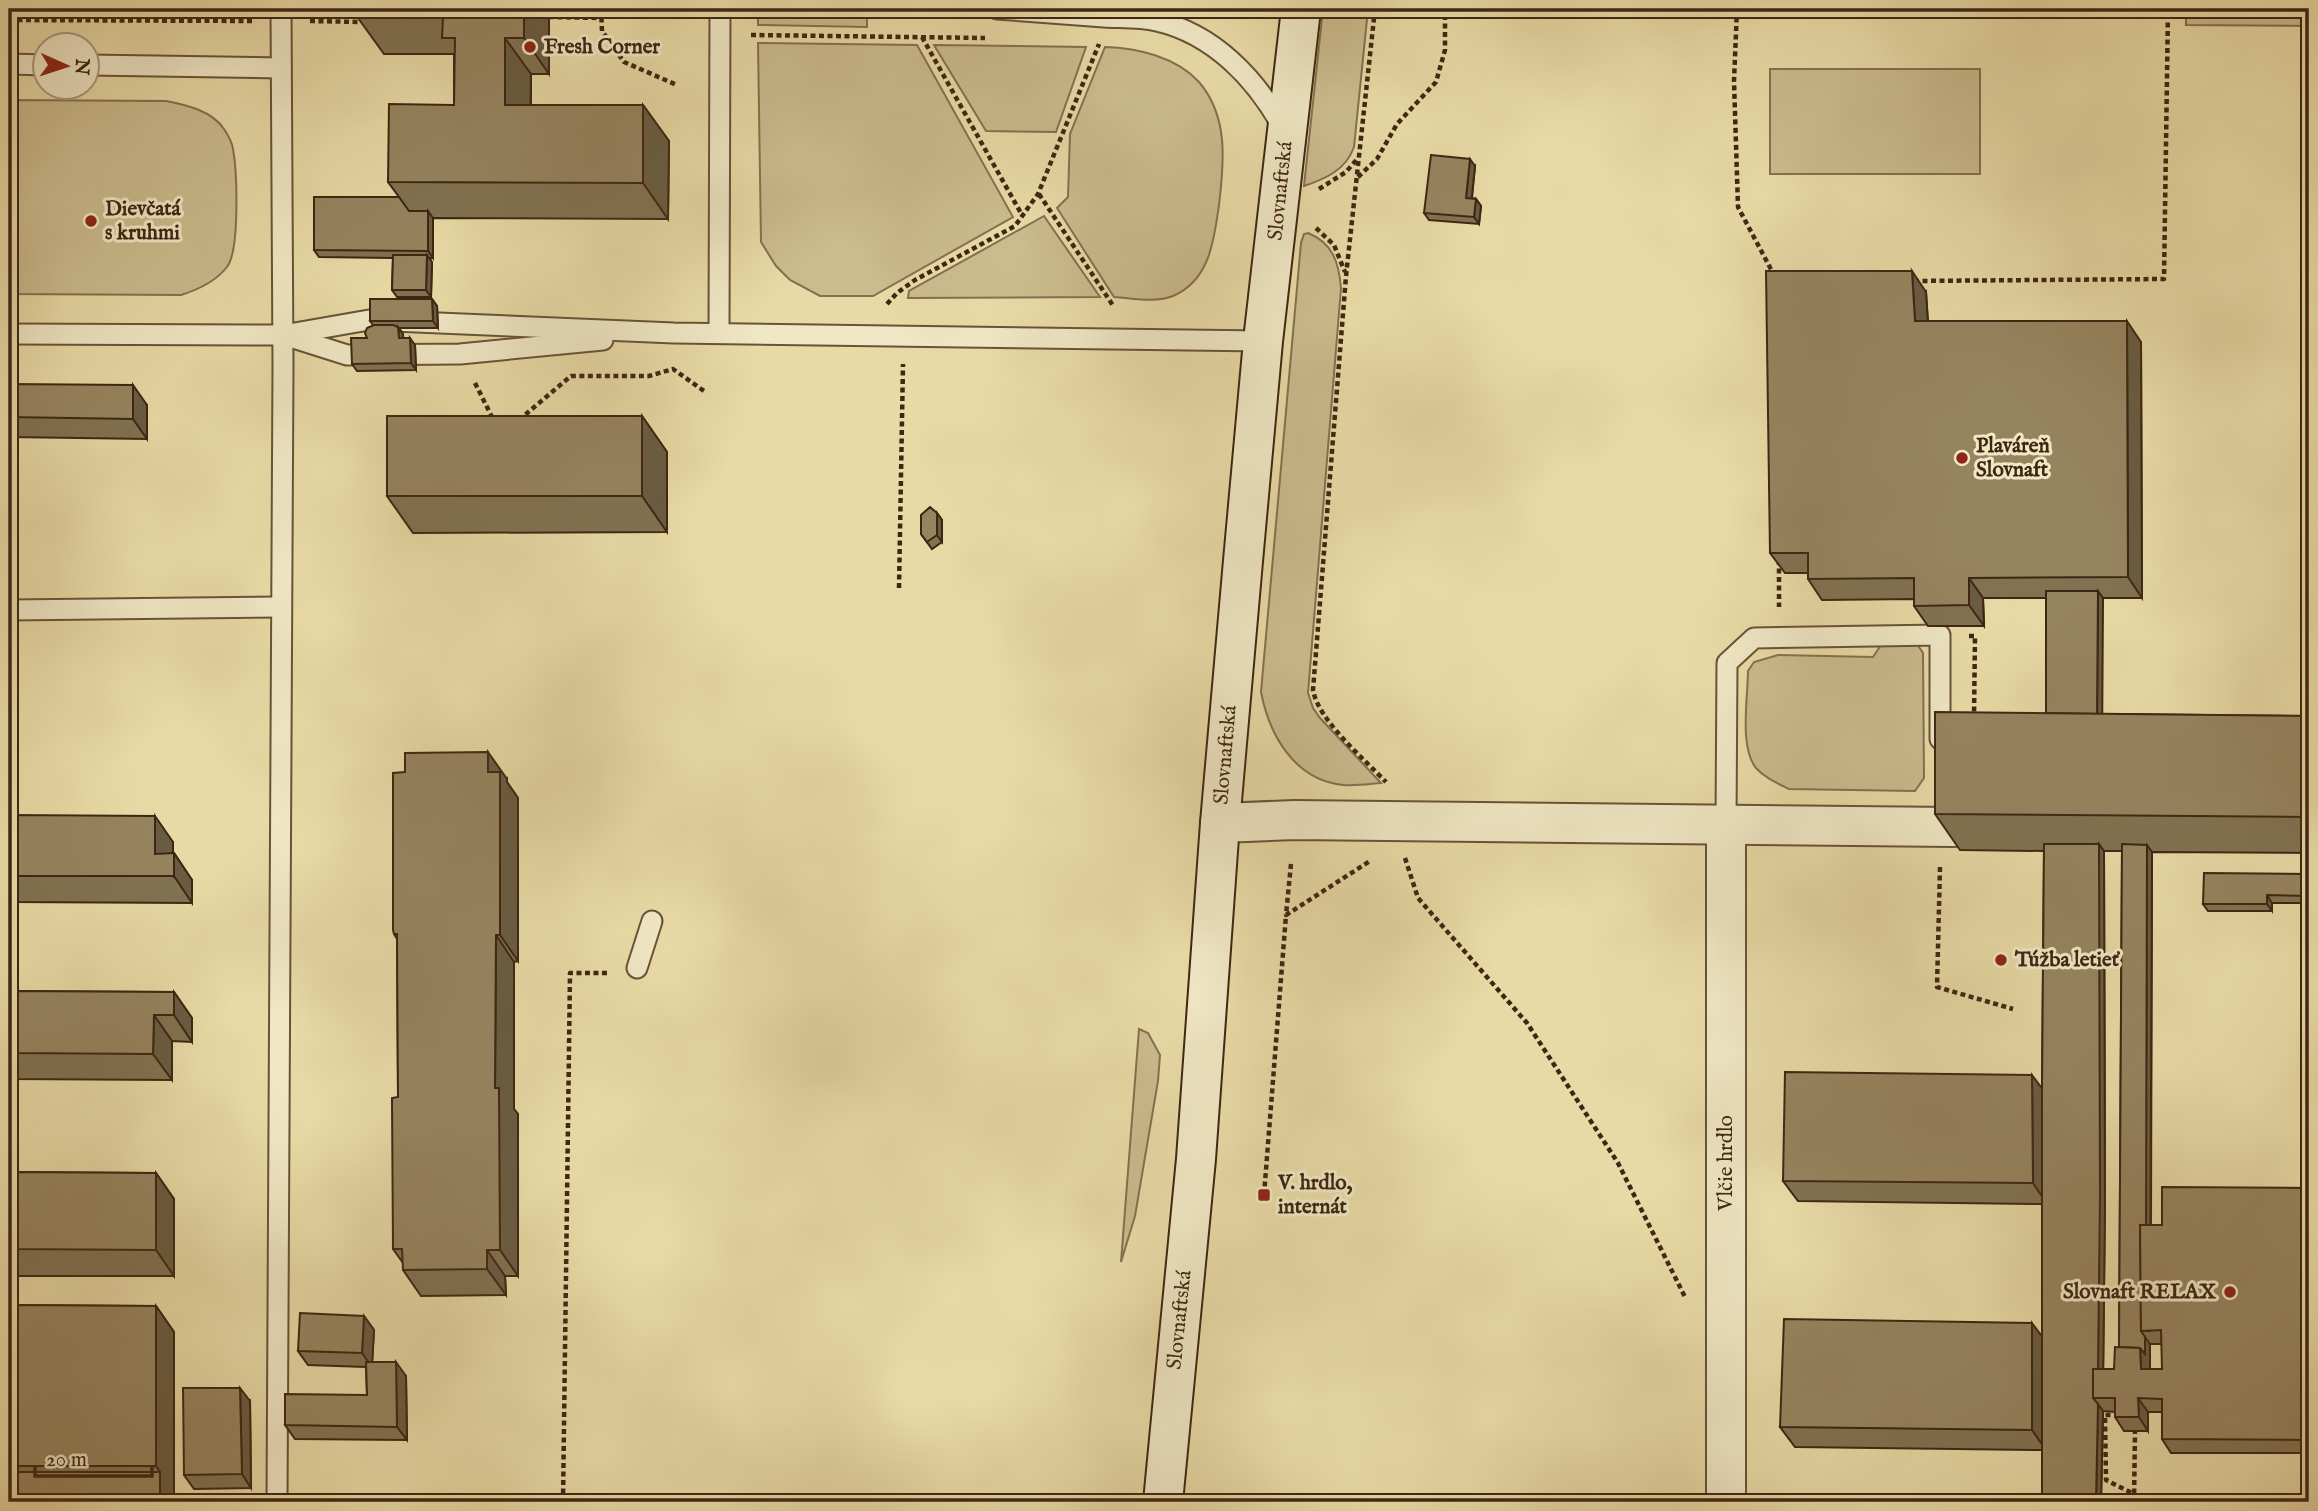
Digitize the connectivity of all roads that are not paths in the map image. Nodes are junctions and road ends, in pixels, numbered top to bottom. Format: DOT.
graph roads {
  1 [pos="720,9"];
  2 [pos="997,9"];
  3 [pos="1301,9"];
  4 [pos="281,15"];
  5 [pos="9,64"];
  6 [pos="32,65"];
  7 [pos="102,65"];
  8 [pos="281,68"];
  9 [pos="1287,134"];
  10 [pos="674,332"];
  11 [pos="719,332"];
  12 [pos="9,334"];
  13 [pos="283,335"];
  14 [pos="1263,341"];
  15 [pos="281,607"];
  16 [pos="9,610"];
  17 [pos="1940,757"];
  18 [pos="1945,821"];
  19 [pos="1220,824"];
  20 [pos="1726,824"];
  21 [pos="652,922"];
  22 [pos="629,971"];
  23 [pos="277,1502"];
  24 [pos="1163,1502"];
  25 [pos="1726,1502"];
  1 -- 11 [label="lane"];
  2 -- 9 [label="lane"];
  3 -- 9 [label="main road, Slovnaftská"];
  4 -- 8 [label="lane"];
  5 -- 6 [label="lane"];
  7 -- 8 [label="lane"];
  8 -- 13 [label="lane"];
  9 -- 14 [label="main road, Slovnaftská"];
  10 -- 11 [label="lane"];
  10 -- 13 [label="lane"];
  10 -- 13 [label="lane"];
  11 -- 14 [label="lane"];
  12 -- 13 [label="lane"];
  13 -- 15 [label="lane"];
  14 -- 19 [label="main road, Slovnaftská"];
  15 -- 16 [label="lane"];
  15 -- 23 [label="lane"];
  17 -- 20 [label="lane"];
  18 -- 20 [label="main road"];
  19 -- 20 [label="main road"];
  19 -- 24 [label="main road, Slovnaftská"];
  20 -- 25 [label="main road, Vlčie hrdlo"];
  21 -- 22 [label="lane"];
}
